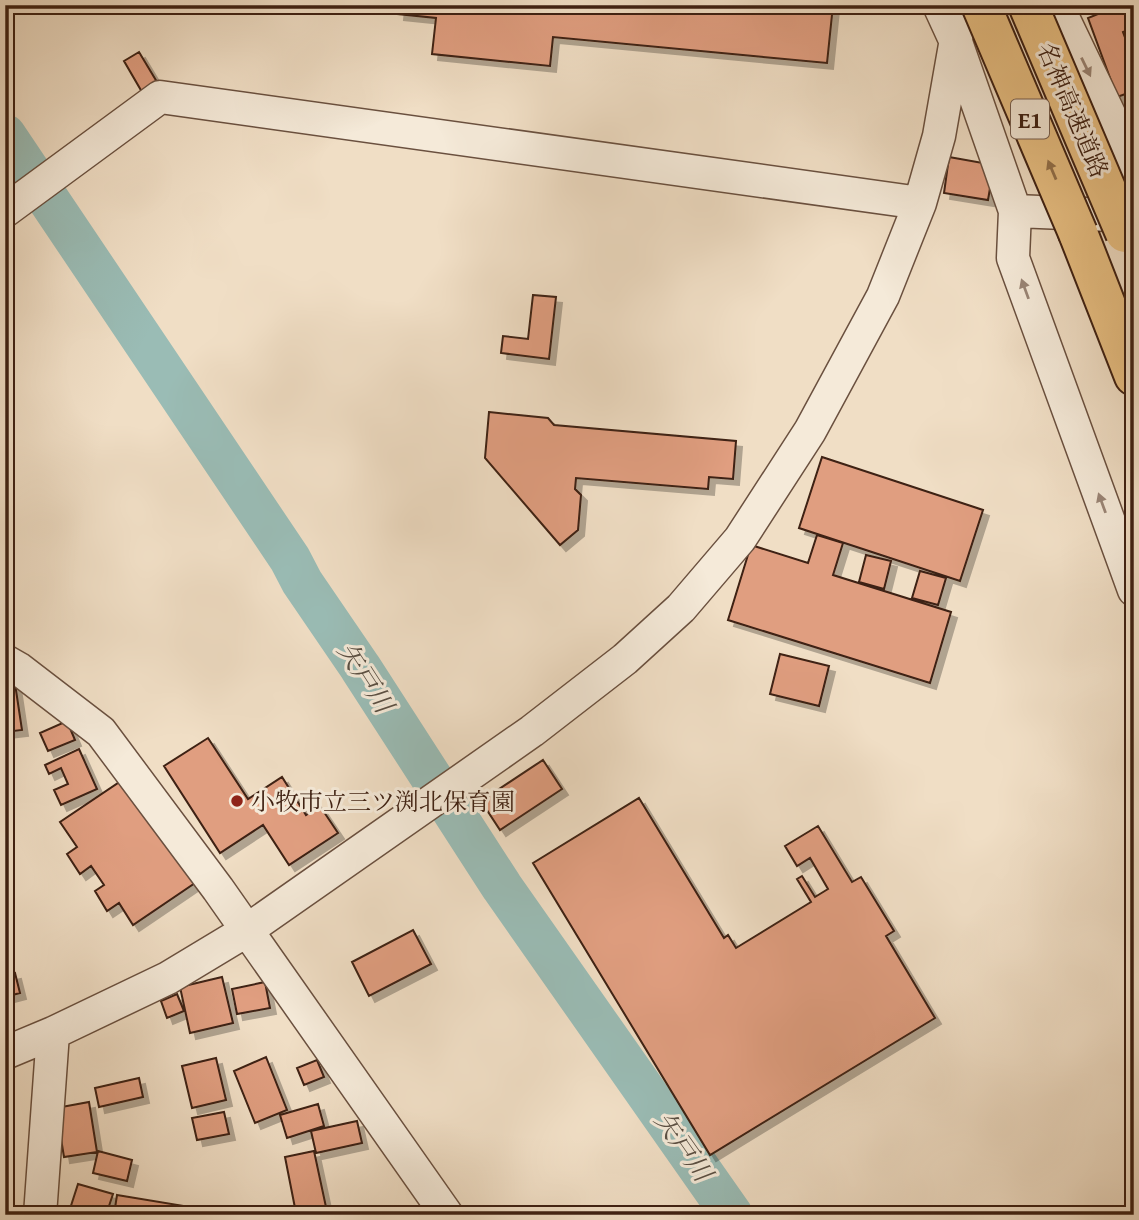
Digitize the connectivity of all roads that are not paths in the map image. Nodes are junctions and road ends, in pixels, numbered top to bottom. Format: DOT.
graph roads {
  1 [pos="939,5"];
  2 [pos="962,5"];
  3 [pos="981,5"];
  4 [pos="1028,5"];
  5 [pos="1057,5"];
  6 [pos="956,42"];
  7 [pos="1134,166"];
  8 [pos="920,203"];
  9 [pos="7,209"];
  10 [pos="1015,211"];
  11 [pos="1131,234"];
  12 [pos="1134,376"];
  13 [pos="1134,590"];
  14 [pos="5,661"];
  15 [pos="246,931"];
  16 [pos="53,1033"];
  17 [pos="5,1053"];
  18 [pos="40,1215"];
  19 [pos="447,1215"];
  1 -- 6 [label="street"];
  2 -- 6 [label="street"];
  12 -- 3 [label="highway, 名神高速道路 / E1, one-way, bridge"];
  4 -- 11 [label="highway, 名神高速道路 / E1, bridge"];
  5 -- 7 [label="street, one-way"];
  6 -- 8 [label="street"];
  6 -- 10 [label="street"];
  8 -- 9 [label="street"];
  8 -- 15 [label="street"];
  10 -- 11 [label="street"];
  13 -- 10 [label="street, one-way"];
  14 -- 15 [label="street"];
  15 -- 16 [label="street"];
  15 -- 19 [label="street"];
  16 -- 17 [label="street"];
  16 -- 18 [label="street"];
}
